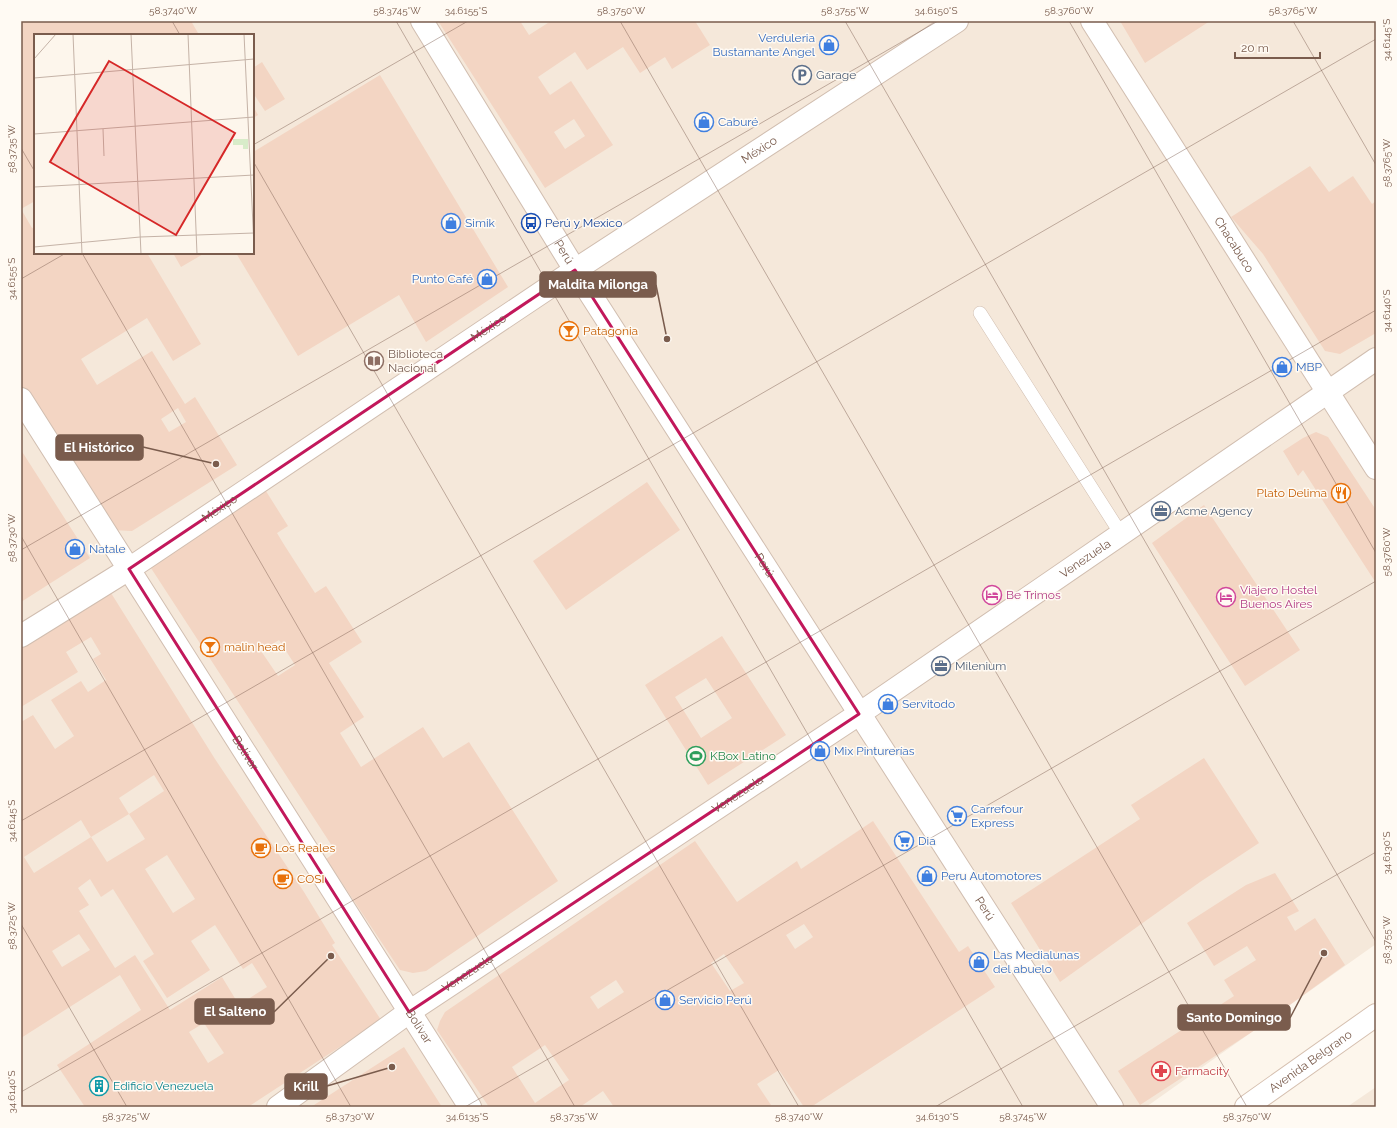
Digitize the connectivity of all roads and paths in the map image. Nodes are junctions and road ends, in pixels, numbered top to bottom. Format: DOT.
graph roads {
  1 [pos="422,21"];
  2 [pos="957,21"];
  3 [pos="1092,21"];
  4 [pos="575,270"];
  5 [pos="980,313"];
  6 [pos="1376,359"];
  7 [pos="1328,392"];
  8 [pos="21,399"];
  9 [pos="1376,468"];
  10 [pos="1121,534"];
  11 [pos="129,569"];
  12 [pos="21,636"];
  13 [pos="859,714"];
  14 [pos="409,1012"];
  15 [pos="1376,1015"];
  16 [pos="278,1107"];
  17 [pos="470,1107"];
  18 [pos="1112,1107"];
  19 [pos="1246,1107"];
  1 -- 4 [label="street, Perú"];
  2 -- 4 [label="street, México"];
  3 -- 7 [label="street, Chacabuco"];
  4 -- 11 [label="street, México"];
  4 -- 13 [label="street, Perú"];
  5 -- 10 [label="lane"];
  6 -- 7 [label="street, Venezuela"];
  7 -- 9 [label="street, Chacabuco"];
  7 -- 10 [label="street, Venezuela"];
  8 -- 11 [label="street, Bolívar"];
  10 -- 13 [label="street, Venezuela"];
  11 -- 12 [label="street, México"];
  11 -- 14 [label="street, Bolívar"];
  13 -- 14 [label="street, Venezuela"];
  13 -- 18 [label="street, Perú"];
  14 -- 16 [label="street, Venezuela"];
  14 -- 17 [label="street, Bolívar"];
  15 -- 19 [label="street, Avenida Belgrano"];
}
